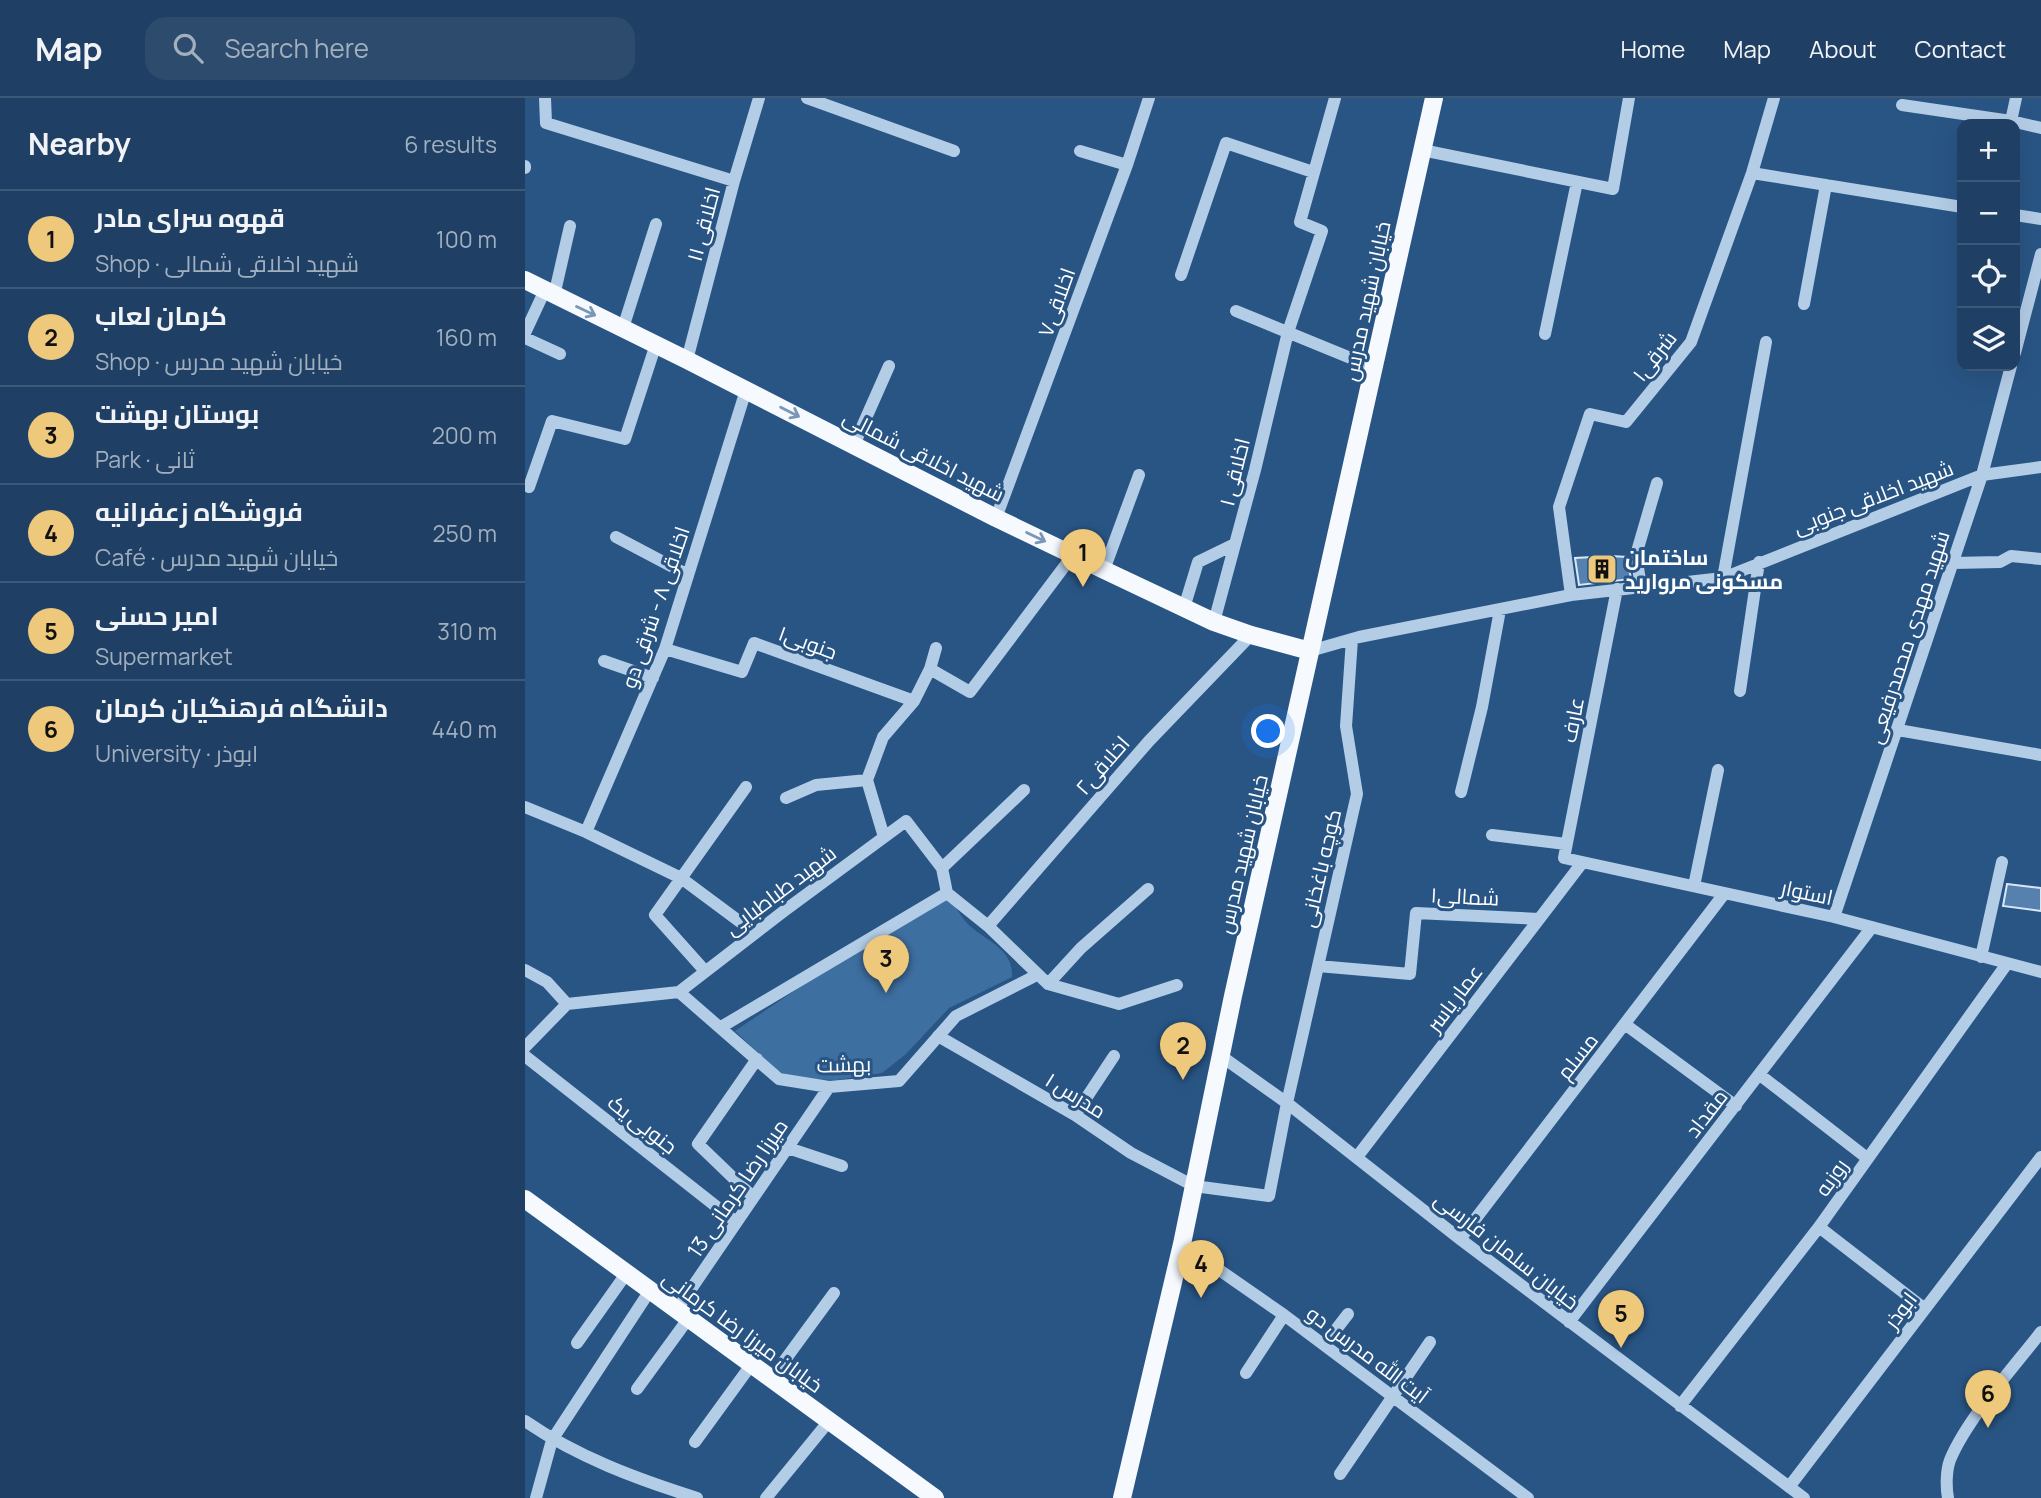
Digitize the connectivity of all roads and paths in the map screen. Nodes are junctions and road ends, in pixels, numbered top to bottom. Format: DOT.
graph roads {
  1 [pos="545,98"];
  2 [pos="759,98"];
  3 [pos="807,98"];
  4 [pos="1149,98"];
  5 [pos="1335,98"];
  6 [pos="1434,98"];
  7 [pos="1629,98"];
  8 [pos="1774,98"];
  9 [pos="2016,98"];
  10 [pos="1902,105"];
  11 [pos="1997,119"];
  12 [pos="2011,119"];
  13 [pos="2020,123"];
  14 [pos="2041,128"];
  15 [pos="954,150"];
  16 [pos="1422,150"];
  17 [pos="1080,151"];
  18 [pos="1127,165"];
  19 [pos="1313,172"];
  20 [pos="1752,173"];
  21 [pos="734,181"];
  22 [pos="1577,182"];
  23 [pos="1826,185"];
  24 [pos="1957,206"];
  25 [pos="2020,216"];
  26 [pos="2041,219"];
  27 [pos="656,224"];
  28 [pos="570,226"];
  29 [pos="2041,254"];
  30 [pos="1181,275"];
  31 [pos="525,280"];
  32 [pos="549,293"];
  33 [pos="1804,304"];
  34 [pos="1236,311"];
  35 [pos="623,328"];
  36 [pos="1288,332"];
  37 [pos="1545,334"];
  38 [pos="2020,334"];
  39 [pos="525,336"];
  40 [pos="1766,342"];
  41 [pos="656,344"];
  42 [pos="560,354"];
  43 [pos="687,360"];
  44 [pos="889,366"];
  45 [pos="1375,368"];
  46 [pos="2010,371"];
  47 [pos="746,390"];
  48 [pos="854,445"];
  49 [pos="2041,467"];
  50 [pos="1139,475"];
  51 [pos="1982,475"];
  52 [pos="1657,483"];
  53 [pos="529,487"];
  54 [pos="996,518"];
  55 [pos="616,537"];
  56 [pos="1235,544"];
  57 [pos="1073,555"];
  58 [pos="2041,559"];
  59 [pos="1759,562"];
  60 [pos="1953,563"];
  61 [pos="1104,570"];
  62 [pos="688,575"];
  63 [pos="1723,578"];
  64 [pos="1641,587"];
  65 [pos="1617,590"];
  66 [pos="1570,595"];
  67 [pos="1184,607"];
  68 [pos="1500,610"];
  69 [pos="1214,622"];
  70 [pos="1251,635"];
  71 [pos="1352,639"];
  72 [pos="936,648"];
  73 [pos="665,649"];
  74 [pos="1310,651"];
  75 [pos="604,661"];
  76 [pos="930,669"];
  77 [pos="653,678"];
  78 [pos="1740,691"];
  79 [pos="914,701"];
  80 [pos="1898,730"];
  81 [pos="2041,755"];
  82 [pos="1717,770"];
  83 [pos="867,780"];
  84 [pos="746,787"];
  85 [pos="1024,790"];
  86 [pos="1461,792"];
  87 [pos="786,798"];
  88 [pos="525,807"];
  89 [pos="586,832"];
  90 [pos="1492,835"];
  91 [pos="884,837"];
  92 [pos="1566,844"];
  93 [pos="1564,858"];
  94 [pos="2003,862"];
  95 [pos="1582,863"];
  96 [pos="942,868"];
  97 [pos="681,878"];
  98 [pos="1694,886"];
  99 [pos="1148,889"];
  100 [pos="947,893"];
  101 [pos="1724,894"];
  102 [pos="1834,917"];
  103 [pos="1539,919"];
  104 [pos="988,926"];
  105 [pos="1872,927"];
  106 [pos="755,933"];
  107 [pos="1981,957"];
  108 [pos="2006,965"];
  109 [pos="1318,966"];
  110 [pos="525,970"];
  111 [pos="705,971"];
  112 [pos="2041,972"];
  113 [pos="1037,975"];
  114 [pos="1048,984"];
  115 [pos="1177,985"];
  116 [pos="679,992"];
  117 [pos="567,1004"];
  118 [pos="1626,1025"];
  119 [pos="722,1027"];
  120 [pos="938,1036"];
  121 [pos="525,1047"];
  122 [pos="525,1056"];
  123 [pos="1114,1056"];
  124 [pos="1221,1056"];
  125 [pos="757,1059"];
  126 [pos="1760,1075"];
  127 [pos="829,1087"];
  128 [pos="1287,1103"];
  129 [pos="1736,1106"];
  130 [pos="1075,1115"];
  131 [pos="788,1148"];
  132 [pos="1357,1157"];
  133 [pos="2041,1157"];
  134 [pos="1867,1158"];
  135 [pos="842,1166"];
  136 [pos="1193,1186"];
  137 [pos="753,1197"];
  138 [pos="525,1199"];
  139 [pos="736,1223"];
  140 [pos="1819,1227"];
  141 [pos="1461,1239"];
  142 [pos="1182,1244"];
  143 [pos="626,1274"];
  144 [pos="649,1292"];
  145 [pos="834,1293"];
  146 [pos="1925,1309"];
  147 [pos="1348,1314"];
  148 [pos="682,1315"];
  149 [pos="1285,1315"];
  150 [pos="1569,1322"];
  151 [pos="2041,1332"];
  152 [pos="1430,1342"];
  153 [pos="577,1343"];
  154 [pos="1324,1345"];
  155 [pos="751,1365"];
  156 [pos="1247,1373"];
  157 [pos="771,1379"];
  158 [pos="638,1389"];
  159 [pos="1392,1396"];
  160 [pos="1680,1406"];
  161 [pos="525,1421"];
  162 [pos="829,1421"];
  163 [pos="552,1440"];
  164 [pos="695,1442"];
  165 [pos="1340,1474"];
  166 [pos="1789,1487"];
  167 [pos="535,1498"];
  168 [pos="697,1498"];
  169 [pos="766,1498"];
  170 [pos="935,1498"];
  171 [pos="1122,1498"];
  172 [pos="1528,1498"];
  173 [pos="1804,1498"];
  174 [pos="1948,1498"];
  1 -- 21 [label="street"];
  2 -- 21 [label="street, اخلاقی ۱۱"];
  3 -- 15 [label="street"];
  4 -- 18 [label="street, اخلاقی۷"];
  5 -- 19 [label="street"];
  6 -- 16 [label="main road, خیابان شهید مدرس"];
  7 -- 22 [label="street"];
  8 -- 20 [label="street, شرقی۱"];
  9 -- 12 [label="street"];
  10 -- 11 [label="street"];
  13 -- 14 [label="street"];
  16 -- 22 [label="street"];
  16 -- 45 [label="main road, خیابان شهید مدرس"];
  17 -- 18 [label="street"];
  18 -- 54 [label="street, اخلاقی۷"];
  19 -- 30 [label="street"];
  19 -- 36 [label="street, اخلاقی ۱"];
  20 -- 23 [label="street"];
  20 -- 66 [label="street, شرقی۱"];
  21 -- 43 [label="street, اخلاقی ۱۱"];
  22 -- 37 [label="street"];
  23 -- 24 [label="street"];
  23 -- 33 [label="street"];
  25 -- 26 [label="street"];
  27 -- 35 [label="street"];
  28 -- 32 [label="street"];
  29 -- 38 [label="street"];
  31 -- 32 [label="main road, شهید اخلاقی شمالی"];
  32 -- 35 [label="main road, شهید اخلاقی شمالی, one-way"];
  32 -- 39 [label="street"];
  34 -- 36 [label="street"];
  35 -- 41 [label="main road, شهید اخلاقی شمالی"];
  36 -- 45 [label="street"];
  36 -- 56 [label="street, اخلاقی ۱"];
  39 -- 42 [label="street"];
  40 -- 63 [label="street"];
  41 -- 43 [label="main road, شهید اخلاقی شمالی"];
  41 -- 53 [label="street"];
  43 -- 47 [label="main road, شهید اخلاقی شمالی"];
  44 -- 48 [label="street"];
  45 -- 74 [label="main road, خیابان شهید مدرس"];
  46 -- 51 [label="street, شهید مهدی محمدرفیعی"];
  47 -- 48 [label="main road, شهید اخلاقی شمالی, one-way"];
  47 -- 62 [label="street, اخلاقی ۸ - شرقی دو"];
  48 -- 54 [label="main road, شهید اخلاقی شمالی"];
  49 -- 51 [label="street, شهید اخلاقی جنوبی"];
  50 -- 61 [label="street"];
  51 -- 59 [label="street, شهید اخلاقی جنوبی"];
  51 -- 60 [label="street, شهید مهدی محمدرفیعی"];
  52 -- 64 [label="street"];
  54 -- 57 [label="main road, شهید اخلاقی شمالی, one-way"];
  55 -- 62 [label="street"];
  56 -- 67 [label="street"];
  56 -- 69 [label="street, اخلاقی ۱"];
  57 -- 61 [label="main road, شهید اخلاقی شمالی"];
  57 -- 76 [label="street"];
  58 -- 60 [label="street"];
  59 -- 63 [label="street, شهید اخلاقی جنوبی"];
  59 -- 78 [label="street"];
  60 -- 80 [label="street, شهید مهدی محمدرفیعی"];
  61 -- 67 [label="main road, شهید اخلاقی شمالی"];
  62 -- 73 [label="street, اخلاقی ۸ - شرقی دو"];
  63 -- 64 [label="street, شهید اخلاقی جنوبی"];
  64 -- 65 [label="street, شهید اخلاقی جنوبی"];
  65 -- 66 [label="street, شهید اخلاقی جنوبی"];
  65 -- 92 [label="street, عارف"];
  66 -- 68 [label="street, شهید اخلاقی جنوبی"];
  67 -- 69 [label="main road, شهید اخلاقی شمالی"];
  68 -- 71 [label="street, شهید اخلاقی جنوبی"];
  68 -- 86 [label="street"];
  69 -- 70 [label="main road, شهید اخلاقی شمالی"];
  70 -- 74 [label="main road, شهید اخلاقی شمالی"];
  70 -- 104 [label="street, اخلاقی۲"];
  71 -- 74 [label="street, شهید اخلاقی جنوبی"];
  71 -- 109 [label="street, کوچه باغخانی"];
  72 -- 76 [label="street"];
  73 -- 77 [label="street, اخلاقی ۸ - شرقی دو"];
  73 -- 79 [label="street, جنوبی۱"];
  74 -- 124 [label="main road, خیابان شهید مدرس"];
  75 -- 77 [label="street"];
  76 -- 79 [label="street"];
  77 -- 89 [label="street, اخلاقی ۸ - شرقی دو"];
  79 -- 83 [label="street"];
  80 -- 81 [label="street"];
  80 -- 102 [label="street, شهید مهدی محمدرفیعی"];
  82 -- 98 [label="street"];
  83 -- 87 [label="street"];
  83 -- 91 [label="street"];
  84 -- 97 [label="street"];
  85 -- 96 [label="street"];
  88 -- 89 [label="street"];
  89 -- 97 [label="street"];
  90 -- 92 [label="street"];
  91 -- 96 [label="street, شهید طباطبایی"];
  91 -- 106 [label="street, شهید طباطبایی"];
  92 -- 93 [label="street, عارف"];
  93 -- 95 [label="street, استوار"];
  94 -- 107 [label="street"];
  95 -- 98 [label="street, استوار"];
  95 -- 103 [label="street, عمار یاسر"];
  96 -- 100 [label="street"];
  97 -- 106 [label="street"];
  97 -- 111 [label="street"];
  98 -- 101 [label="street, استوار"];
  99 -- 114 [label="street"];
  100 -- 104 [label="street"];
  100 -- 119 [label="street"];
  101 -- 102 [label="street, استوار"];
  101 -- 118 [label="street, مسلم"];
  102 -- 105 [label="street, استوار"];
  103 -- 109 [label="street, شمالی۱"];
  103 -- 132 [label="street, عمار یاسر"];
  104 -- 113 [label="street"];
  105 -- 107 [label="street, استوار"];
  105 -- 126 [label="street, مقداد"];
  106 -- 111 [label="street, شهید طباطبایی"];
  107 -- 108 [label="street, استوار"];
  108 -- 112 [label="street, استوار"];
  108 -- 134 [label="street, روزبه"];
  109 -- 128 [label="street, کوچه باغخانی"];
  110 -- 117 [label="street"];
  111 -- 116 [label="street, شهید طباطبایی"];
  113 -- 114 [label="street"];
  113 -- 120 [label="street, بهشت"];
  114 -- 115 [label="street"];
  116 -- 117 [label="street"];
  116 -- 119 [label="street, بهشت"];
  117 -- 121 [label="street"];
  118 -- 129 [label="street"];
  118 -- 141 [label="street, مسلم"];
  119 -- 125 [label="street, بهشت"];
  120 -- 127 [label="street, بهشت"];
  120 -- 130 [label="street, مدرس ۱"];
  122 -- 139 [label="street, جنوبی یک"];
  123 -- 130 [label="street"];
  124 -- 128 [label="street, خیابان سلمان فارسی"];
  124 -- 136 [label="main road, خیابان شهید مدرس"];
  125 -- 127 [label="street, بهشت"];
  125 -- 137 [label="street"];
  126 -- 129 [label="street, مقداد"];
  126 -- 134 [label="street"];
  127 -- 131 [label="street, میرزا رضا کرمانی 13"];
  128 -- 132 [label="street, خیابان سلمان فارسی"];
  128 -- 136 [label="street, کوچه باغخانی"];
  129 -- 150 [label="street, مقداد"];
  130 -- 136 [label="street, مدرس ۱"];
  131 -- 135 [label="street"];
  131 -- 137 [label="street, میرزا رضا کرمانی 13"];
  132 -- 141 [label="street, خیابان سلمان فارسی"];
  133 -- 146 [label="street, ابوذر"];
  134 -- 140 [label="street, روزبه"];
  136 -- 142 [label="main road, خیابان شهید مدرس"];
  137 -- 139 [label="street, میرزا رضا کرمانی 13"];
  138 -- 143 [label="main road, خیابان میرزا رضا کرمانی"];
  139 -- 148 [label="street, میرزا رضا کرمانی 13"];
  140 -- 146 [label="street"];
  140 -- 160 [label="street, روزبه"];
  141 -- 150 [label="street, خیابان سلمان فارسی"];
  142 -- 149 [label="street, آیت الله مدرس دو"];
  142 -- 171 [label="main road, خیابان شهید مدرس"];
  143 -- 144 [label="main road, خیابان میرزا رضا کرمانی"];
  143 -- 153 [label="street"];
  144 -- 148 [label="main road, خیابان میرزا رضا کرمانی"];
  144 -- 163 [label="street"];
  145 -- 157 [label="street"];
  146 -- 166 [label="street, ابوذر"];
  147 -- 154 [label="street"];
  148 -- 155 [label="main road, خیابان میرزا رضا کرمانی"];
  148 -- 158 [label="street, میرزا رضا کرمانی 13"];
  149 -- 154 [label="street, آیت الله مدرس دو"];
  149 -- 156 [label="street"];
  150 -- 160 [label="street, خیابان سلمان فارسی"];
  151 -- 174 [label="street"];
  152 -- 159 [label="street"];
  154 -- 159 [label="street, آیت الله مدرس دو"];
  155 -- 157 [label="main road, خیابان میرزا رضا کرمانی"];
  155 -- 164 [label="street"];
  157 -- 162 [label="main road, خیابان میرزا رضا کرمانی"];
  159 -- 165 [label="street"];
  159 -- 172 [label="street, آیت الله مدرس دو"];
  160 -- 166 [label="street, خیابان سلمان فارسی"];
  161 -- 163 [label="street"];
  162 -- 169 [label="street"];
  162 -- 170 [label="main road, خیابان میرزا رضا کرمانی"];
  163 -- 167 [label="street"];
  163 -- 168 [label="street"];
  166 -- 173 [label="street, خیابان سلمان فارسی"];
}
